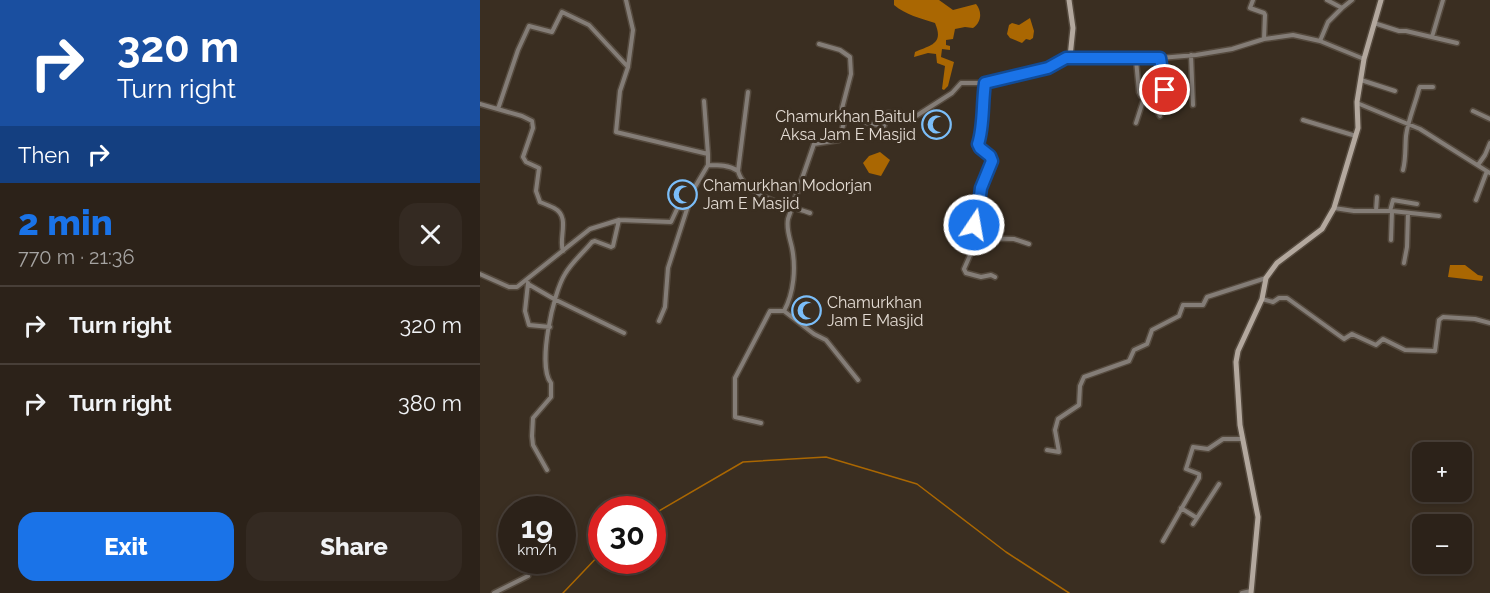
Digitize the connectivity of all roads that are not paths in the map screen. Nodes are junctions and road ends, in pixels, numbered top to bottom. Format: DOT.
graph roads {
  1 [pos="626,0"];
  2 [pos="1070,0"];
  3 [pos="1252,0"];
  4 [pos="1327,0"];
  5 [pos="1352,0"];
  6 [pos="1382,0"];
  7 [pos="1443,0"];
  8 [pos="1342,8"];
  9 [pos="1374,23"];
  10 [pos="1431,37"];
  11 [pos="1264,39"];
  12 [pos="1320,41"];
  13 [pos="1457,43"];
  14 [pos="819,44"];
  15 [pos="1191,55"];
  16 [pos="1070,57"];
  17 [pos="1160,58"];
  18 [pos="1364,59"];
  19 [pos="1136,60"];
  20 [pos="628,67"];
  21 [pos="1361,81"];
  22 [pos="985,83"];
  23 [pos="1432,87"];
  24 [pos="1165,90"];
  25 [pos="1395,91"];
  26 [pos="748,92"];
  27 [pos="1144,98"];
  28 [pos="704,101"];
  29 [pos="1357,102"];
  30 [pos="480,104"];
  31 [pos="1193,105"];
  32 [pos="498,109"];
  33 [pos="1473,111"];
  34 [pos="1160,116"];
  35 [pos="845,119"];
  36 [pos="1490,119"];
  37 [pos="1303,120"];
  38 [pos="1136,123"];
  39 [pos="1409,124"];
  40 [pos="1356,136"];
  41 [pos="1490,142"];
  42 [pos="708,154"];
  43 [pos="708,165"];
  44 [pos="1478,165"];
  45 [pos="1403,170"];
  46 [pos="738,171"];
  47 [pos="1489,172"];
  48 [pos="1377,197"];
  49 [pos="1476,200"];
  50 [pos="1417,204"];
  51 [pos="793,207"];
  52 [pos="687,208"];
  53 [pos="1334,208"];
  54 [pos="1376,211"];
  55 [pos="1391,211"];
  56 [pos="810,213"];
  57 [pos="1408,213"];
  58 [pos="1439,216"];
  59 [pos="619,220"];
  60 [pos="974,238"];
  61 [pos="1391,240"];
  62 [pos="1029,244"];
  63 [pos="562,251"];
  64 [pos="1404,263"];
  65 [pos="480,274"];
  66 [pos="995,277"];
  67 [pos="1266,278"];
  68 [pos="528,282"];
  69 [pos="554,299"];
  70 [pos="1262,299"];
  71 [pos="784,311"];
  72 [pos="659,321"];
  73 [pos="1490,323"];
  74 [pos="550,327"];
  75 [pos="624,333"];
  76 [pos="858,380"];
  77 [pos="761,423"];
  78 [pos="1242,440"];
  79 [pos="1047,450"];
  80 [pos="547,470"];
  81 [pos="1219,484"];
  82 [pos="1181,508"];
  83 [pos="1197,518"];
  84 [pos="1194,524"];
  85 [pos="1163,541"];
  86 [pos="528,576"];
  87 [pos="1251,592"];
  88 [pos="494,593"];
  89 [pos="1242,593"];
  1 -- 20 [label="street"];
  2 -- 16 [label="main road"];
  3 -- 11 [label="street"];
  4 -- 8 [label="street"];
  5 -- 8 [label="street"];
  6 -- 9 [label="main road"];
  7 -- 10 [label="street"];
  8 -- 12 [label="street"];
  9 -- 10 [label="street"];
  9 -- 18 [label="main road"];
  10 -- 13 [label="street"];
  11 -- 12 [label="street"];
  11 -- 15 [label="street"];
  12 -- 18 [label="street"];
  14 -- 35 [label="street"];
  15 -- 17 [label="street"];
  15 -- 31 [label="street"];
  16 -- 19 [label="street"];
  16 -- 22 [label="street"];
  17 -- 19 [label="street"];
  17 -- 24 [label="street"];
  18 -- 21 [label="main road"];
  19 -- 27 [label="street"];
  20 -- 32 [label="street"];
  20 -- 42 [label="street"];
  21 -- 25 [label="street"];
  21 -- 29 [label="main road"];
  22 -- 35 [label="street"];
  22 -- 60 [label="street"];
  23 -- 39 [label="street"];
  26 -- 46 [label="street"];
  27 -- 34 [label="street"];
  27 -- 38 [label="street"];
  28 -- 42 [label="street"];
  29 -- 39 [label="street"];
  29 -- 40 [label="main road"];
  30 -- 32 [label="street"];
  32 -- 63 [label="street"];
  33 -- 36 [label="street"];
  35 -- 51 [label="street"];
  37 -- 40 [label="street"];
  39 -- 44 [label="street"];
  39 -- 45 [label="street"];
  40 -- 53 [label="main road"];
  41 -- 44 [label="street"];
  42 -- 43 [label="street"];
  43 -- 46 [label="street"];
  43 -- 52 [label="street"];
  44 -- 47 [label="street"];
  46 -- 51 [label="street"];
  47 -- 49 [label="street"];
  48 -- 54 [label="street"];
  50 -- 55 [label="street"];
  51 -- 56 [label="street"];
  51 -- 71 [label="street"];
  52 -- 59 [label="street"];
  52 -- 72 [label="street"];
  53 -- 54 [label="street"];
  53 -- 67 [label="main road"];
  54 -- 55 [label="street"];
  55 -- 57 [label="street"];
  55 -- 61 [label="street"];
  57 -- 58 [label="street"];
  57 -- 64 [label="street"];
  59 -- 63 [label="street"];
  59 -- 69 [label="street"];
  60 -- 62 [label="street"];
  60 -- 66 [label="street"];
  63 -- 68 [label="street"];
  65 -- 68 [label="street"];
  67 -- 70 [label="main road"];
  67 -- 79 [label="street"];
  68 -- 69 [label="street"];
  68 -- 74 [label="street"];
  69 -- 74 [label="street"];
  69 -- 75 [label="street"];
  70 -- 73 [label="street"];
  70 -- 78 [label="main road"];
  71 -- 76 [label="street"];
  71 -- 77 [label="street"];
  74 -- 80 [label="street"];
  78 -- 82 [label="street"];
  78 -- 87 [label="main road"];
  81 -- 83 [label="street"];
  82 -- 83 [label="street"];
  82 -- 85 [label="street"];
  83 -- 84 [label="street"];
  86 -- 88 [label="street"];
  87 -- 89 [label="street"];
}
